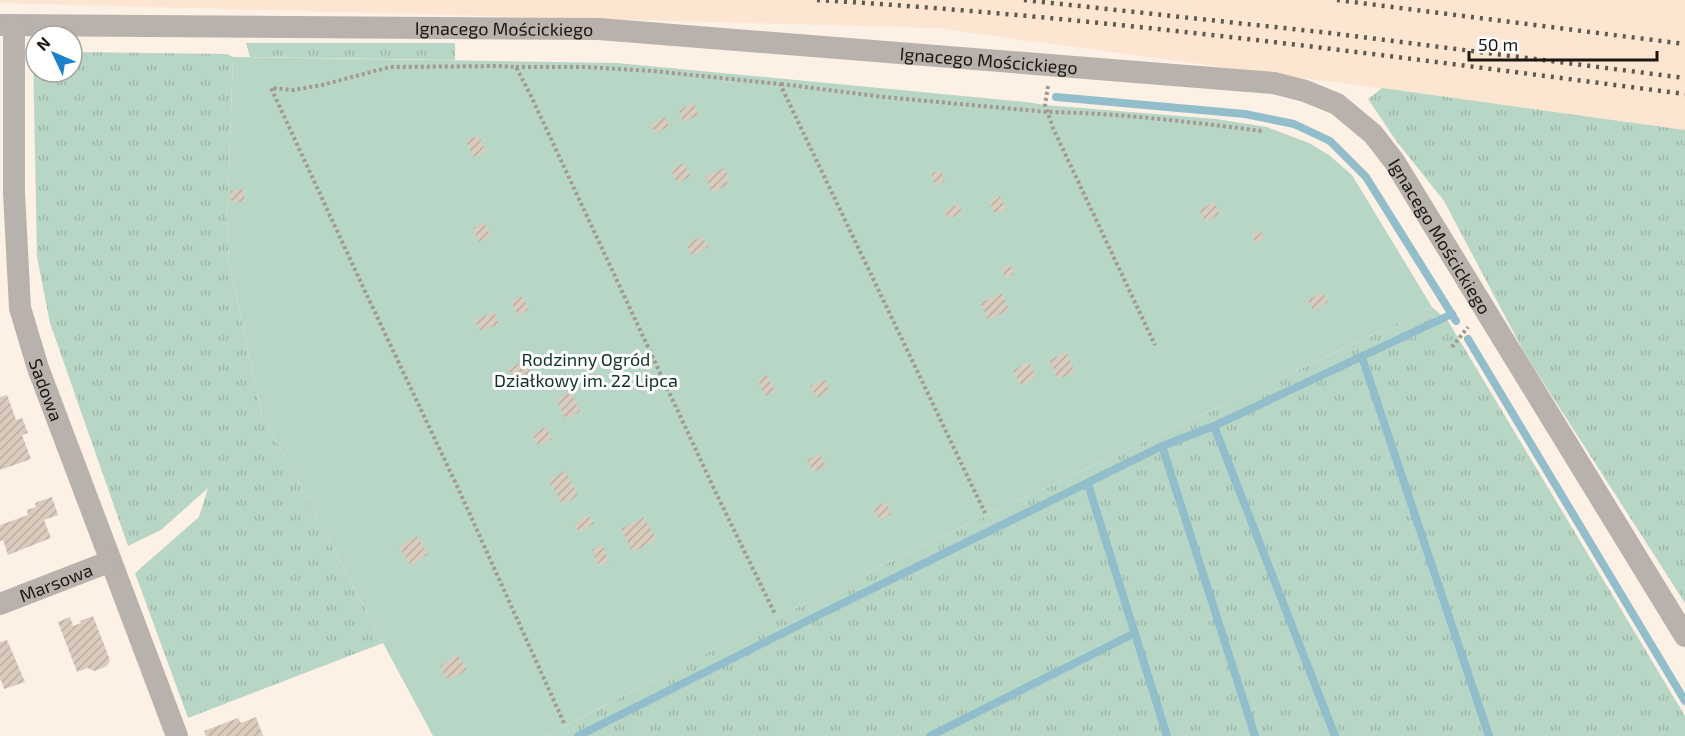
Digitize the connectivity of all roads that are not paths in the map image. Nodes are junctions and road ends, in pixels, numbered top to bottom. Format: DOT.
graph roads {
  1 [pos="7,25"];
  2 [pos="111,561"];
  3 [pos="0,604"];
  4 [pos="1685,636"];
  5 [pos="177,736"];
  1 -- 2 [label="street, Sadowa"];
  1 -- 4 [label="street, Ignacego Mościckiego"];
  2 -- 3 [label="street, Marsowa"];
  2 -- 5 [label="street, Sadowa"];
}
